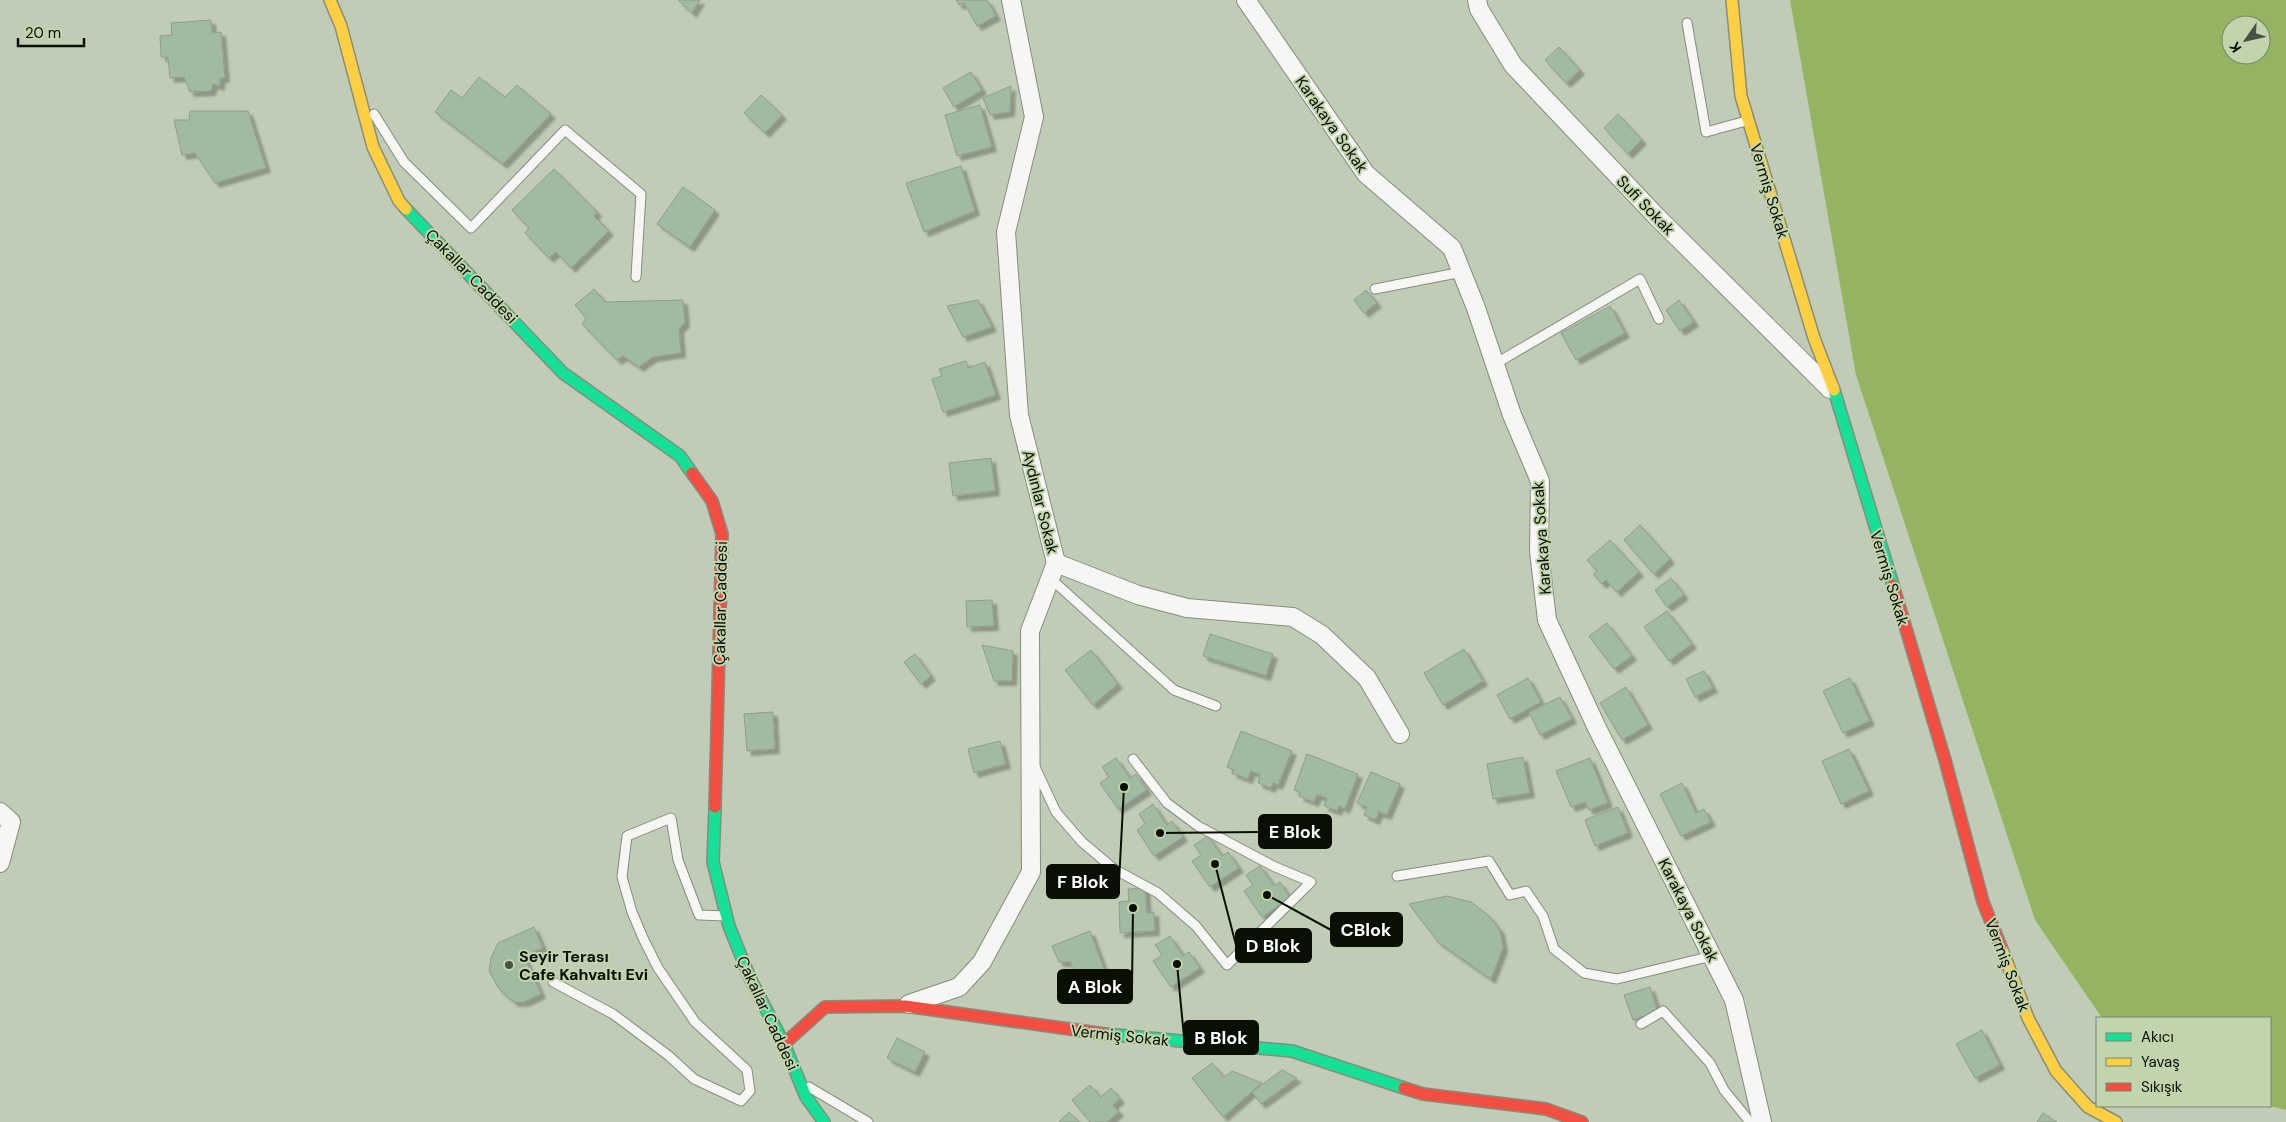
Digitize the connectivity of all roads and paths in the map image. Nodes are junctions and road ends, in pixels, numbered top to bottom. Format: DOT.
graph roads {
  1 [pos="330,0"];
  2 [pos="1011,0"];
  3 [pos="1246,0"];
  4 [pos="1477,0"];
  5 [pos="1732,0"];
  6 [pos="1687,23"];
  7 [pos="358,88"];
  8 [pos="1748,121"];
  9 [pos="1462,272"];
  10 [pos="636,277"];
  11 [pos="1375,289"];
  12 [pos="1659,319"];
  13 [pos="1495,364"];
  14 [pos="1836,395"];
  15 [pos="1053,570"];
  16 [pos="1216,706"];
  17 [pos="1400,734"];
  18 [pos="1030,758"];
  19 [pos="1133,759"];
  20 [pos="0,812"];
  21 [pos="0,863"];
  22 [pos="1397,876"];
  23 [pos="726,916"];
  24 [pos="1712,956"];
  25 [pos="553,982"];
  26 [pos="905,1006"];
  27 [pos="1641,1024"];
  28 [pos="784,1044"];
  29 [pos="800,1082"];
  30 [pos="824,1122"];
  31 [pos="868,1122"];
  32 [pos="1582,1122"];
  33 [pos="1750,1122"];
  34 [pos="1762,1122"];
  35 [pos="2116,1122"];
  1 -- 7 [label="street, Çakallar Caddesi"];
  2 -- 15 [label="street, Aydınlar Sokak"];
  3 -- 9 [label="street, Karakaya Sokak"];
  4 -- 14 [label="street, Sufi Sokak"];
  5 -- 8 [label="street, Vermiş Sokak"];
  6 -- 8 [label="lane"];
  7 -- 10 [label="lane"];
  7 -- 23 [label="street, Çakallar Caddesi"];
  8 -- 14 [label="street, Vermiş Sokak"];
  9 -- 11 [label="lane"];
  9 -- 13 [label="street, Karakaya Sokak"];
  12 -- 13 [label="lane"];
  13 -- 24 [label="street, Karakaya Sokak"];
  14 -- 35 [label="street, Vermiş Sokak"];
  15 -- 16 [label="lane"];
  15 -- 17 [label="street"];
  15 -- 18 [label="street, Aydınlar Sokak"];
  18 -- 19 [label="lane"];
  18 -- 26 [label="street, Aydınlar Sokak"];
  20 -- 21 [label="street"];
  22 -- 24 [label="lane"];
  23 -- 25 [label="lane"];
  23 -- 28 [label="street, Çakallar Caddesi"];
  24 -- 34 [label="street, Karakaya Sokak"];
  26 -- 28 [label="street, Vermiş Sokak"];
  26 -- 32 [label="street, Vermiş Sokak"];
  27 -- 33 [label="lane"];
  28 -- 29 [label="street, Çakallar Caddesi"];
  29 -- 30 [label="street, Çakallar Caddesi"];
  29 -- 31 [label="lane"];
}
